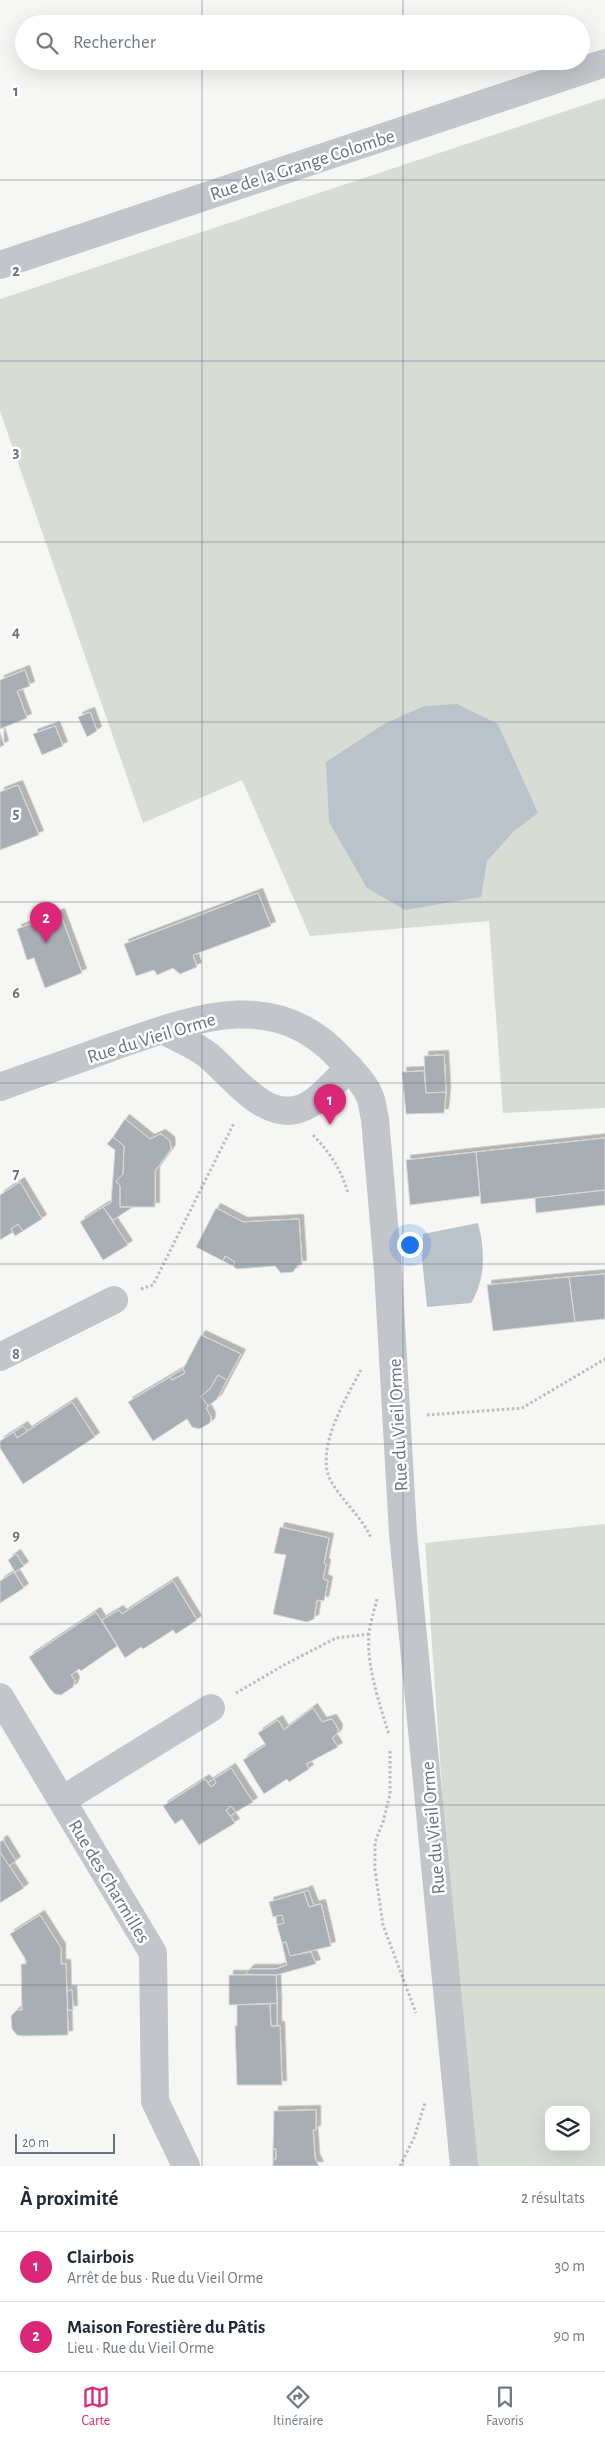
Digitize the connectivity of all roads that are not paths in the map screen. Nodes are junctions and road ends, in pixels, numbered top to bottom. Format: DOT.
graph roads {
  1 [pos="605,63"];
  2 [pos="590,68"];
  3 [pos="584,70"];
  4 [pos="0,265"];
  5 [pos="162,1030"];
  6 [pos="350,1068"];
  7 [pos="0,1087"];
  8 [pos="114,1300"];
  9 [pos="0,1357"];
  10 [pos="0,1697"];
  11 [pos="211,1708"];
  12 [pos="62,1800"];
  13 [pos="186,2166"];
  14 [pos="464,2166"];
  1 -- 2 [label="street, Rue de la Grange Colombe"];
  3 -- 4 [label="street, Rue de la Grange Colombe"];
  5 -- 6 [label="street, Rue du Vieil Orme"];
  5 -- 6 [label="street"];
  5 -- 7 [label="street, Rue du Vieil Orme"];
  6 -- 14 [label="street, Rue du Vieil Orme"];
  8 -- 9 [label="street"];
  10 -- 12 [label="street, Rue des Charmilles"];
  11 -- 12 [label="street, Rue des Charmilles"];
  12 -- 13 [label="street, Rue des Charmilles"];
}
